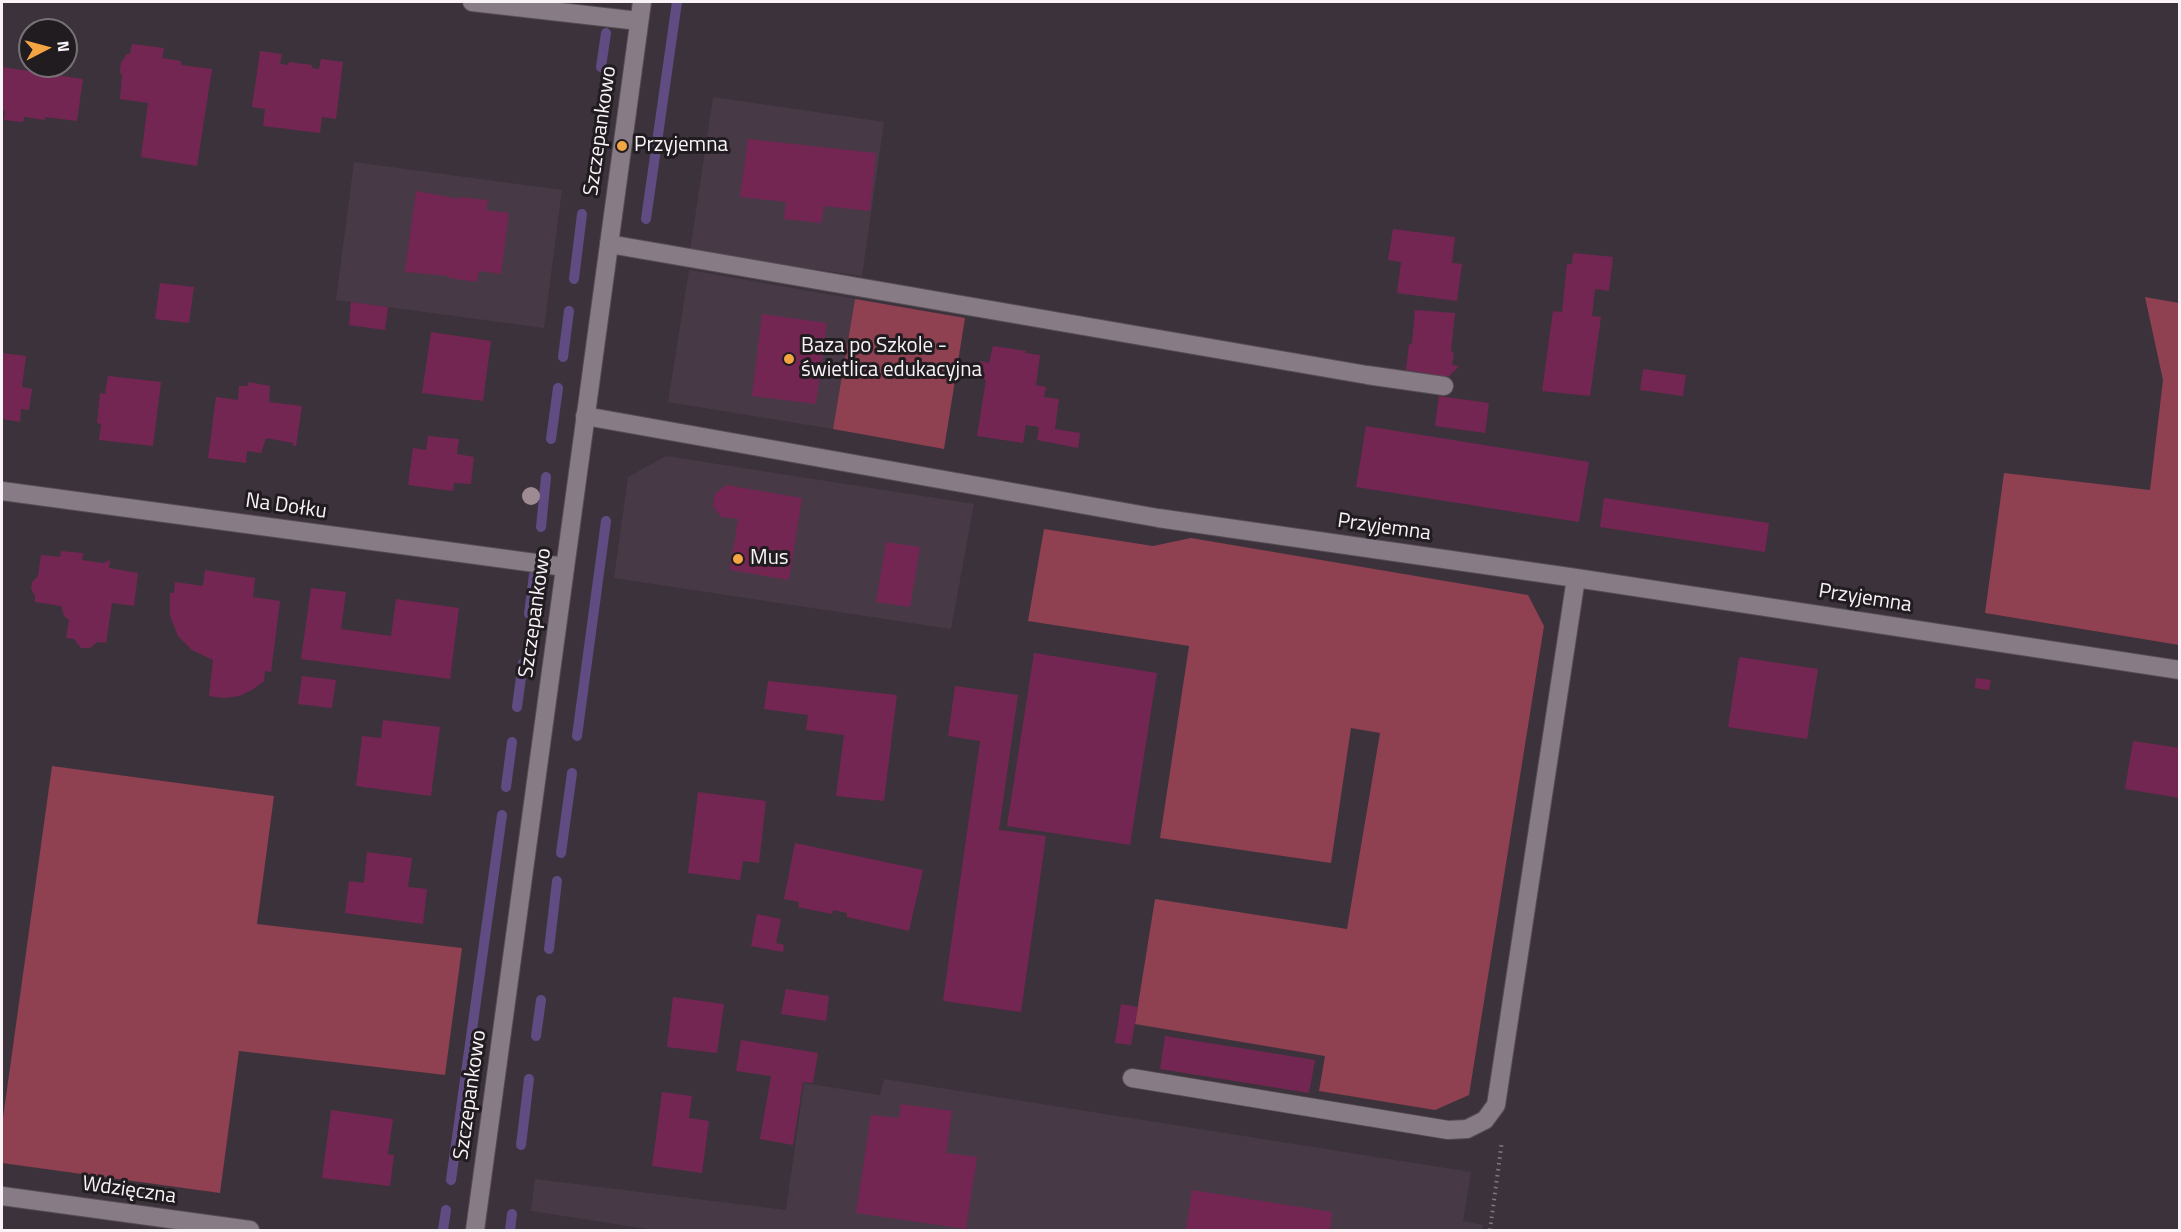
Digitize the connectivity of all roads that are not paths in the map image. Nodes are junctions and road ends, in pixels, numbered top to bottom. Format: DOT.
graph roads {
  1 [pos="472,2"];
  2 [pos="642,2"];
  3 [pos="639,21"];
  4 [pos="609,244"];
  5 [pos="1444,386"];
  6 [pos="585,416"];
  7 [pos="2,491"];
  8 [pos="565,567"];
  9 [pos="1576,578"];
  10 [pos="2180,670"];
  11 [pos="1132,1078"];
  12 [pos="2,1196"];
  13 [pos="250,1230"];
  14 [pos="475,1230"];
  1 -- 3 [label="street"];
  2 -- 3 [label="street, Szczepankowo"];
  3 -- 4 [label="street, Szczepankowo"];
  4 -- 5 [label="street"];
  4 -- 6 [label="street, Szczepankowo"];
  6 -- 8 [label="street, Szczepankowo"];
  6 -- 9 [label="street, Przyjemna"];
  7 -- 8 [label="street, Na Dołku"];
  8 -- 14 [label="street, Szczepankowo"];
  9 -- 10 [label="street, Przyjemna"];
  9 -- 11 [label="street"];
  12 -- 13 [label="street, Wdzięczna"];
}
